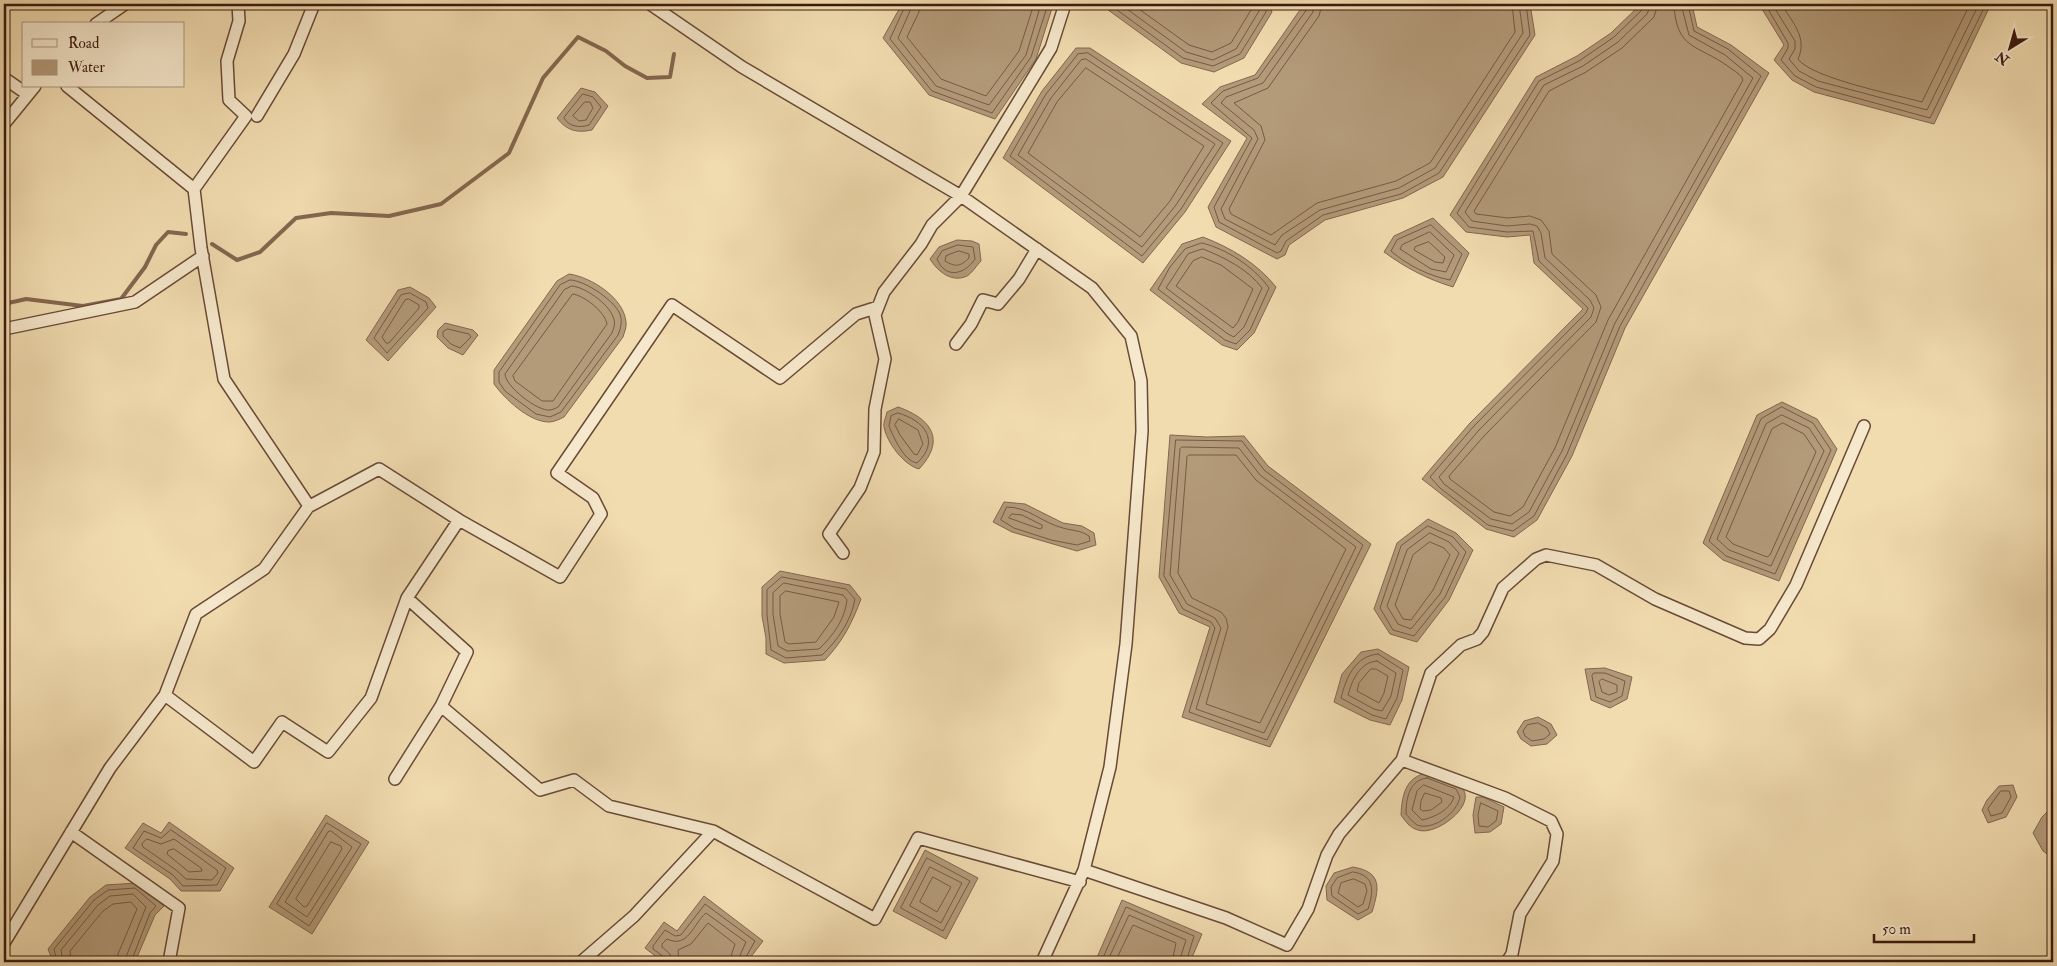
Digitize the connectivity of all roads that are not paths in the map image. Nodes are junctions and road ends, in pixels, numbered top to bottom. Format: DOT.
graph roads {
  1 [pos="125,4"];
  2 [pos="238,4"];
  3 [pos="314,4"];
  4 [pos="650,4"];
  5 [pos="1065,4"];
  6 [pos="99,22"];
  7 [pos="4,78"];
  8 [pos="22,86"];
  9 [pos="69,88"];
  10 [pos="31,90"];
  11 [pos="257,116"];
  12 [pos="4,124"];
  13 [pos="194,188"];
  14 [pos="961,196"];
  15 [pos="1037,249"];
  16 [pos="203,256"];
  17 [pos="878,307"];
  18 [pos="4,329"];
  19 [pos="956,344"];
  20 [pos="1864,426"];
  21 [pos="308,507"];
  22 [pos="458,520"];
  23 [pos="843,553"];
  24 [pos="407,598"];
  25 [pos="165,695"];
  26 [pos="441,706"];
  27 [pos="1402,760"];
  28 [pos="394,779"];
  29 [pos="713,831"];
  30 [pos="71,832"];
  31 [pos="1084,870"];
  32 [pos="1080,882"];
  33 [pos="4,943"];
  34 [pos="169,962"];
  35 [pos="581,962"];
  36 [pos="1042,962"];
  37 [pos="1507,962"];
  1 -- 6 [label="street"];
  2 -- 13 [label="street"];
  3 -- 11 [label="street"];
  4 -- 14 [label="street"];
  5 -- 14 [label="street"];
  7 -- 8 [label="street"];
  9 -- 13 [label="street"];
  10 -- 12 [label="street"];
  13 -- 16 [label="street"];
  14 -- 15 [label="street"];
  14 -- 17 [label="street"];
  15 -- 19 [label="street"];
  15 -- 31 [label="street"];
  16 -- 18 [label="street"];
  16 -- 21 [label="street"];
  17 -- 22 [label="street"];
  17 -- 23 [label="street"];
  20 -- 27 [label="street"];
  21 -- 22 [label="street"];
  21 -- 25 [label="street"];
  22 -- 24 [label="street"];
  24 -- 25 [label="street"];
  24 -- 26 [label="street"];
  25 -- 30 [label="street"];
  26 -- 28 [label="street"];
  26 -- 29 [label="street"];
  27 -- 31 [label="street"];
  27 -- 37 [label="street"];
  29 -- 32 [label="street"];
  29 -- 35 [label="street"];
  30 -- 33 [label="street"];
  30 -- 34 [label="street"];
  31 -- 32 [label="street"];
  32 -- 36 [label="street"];
}
